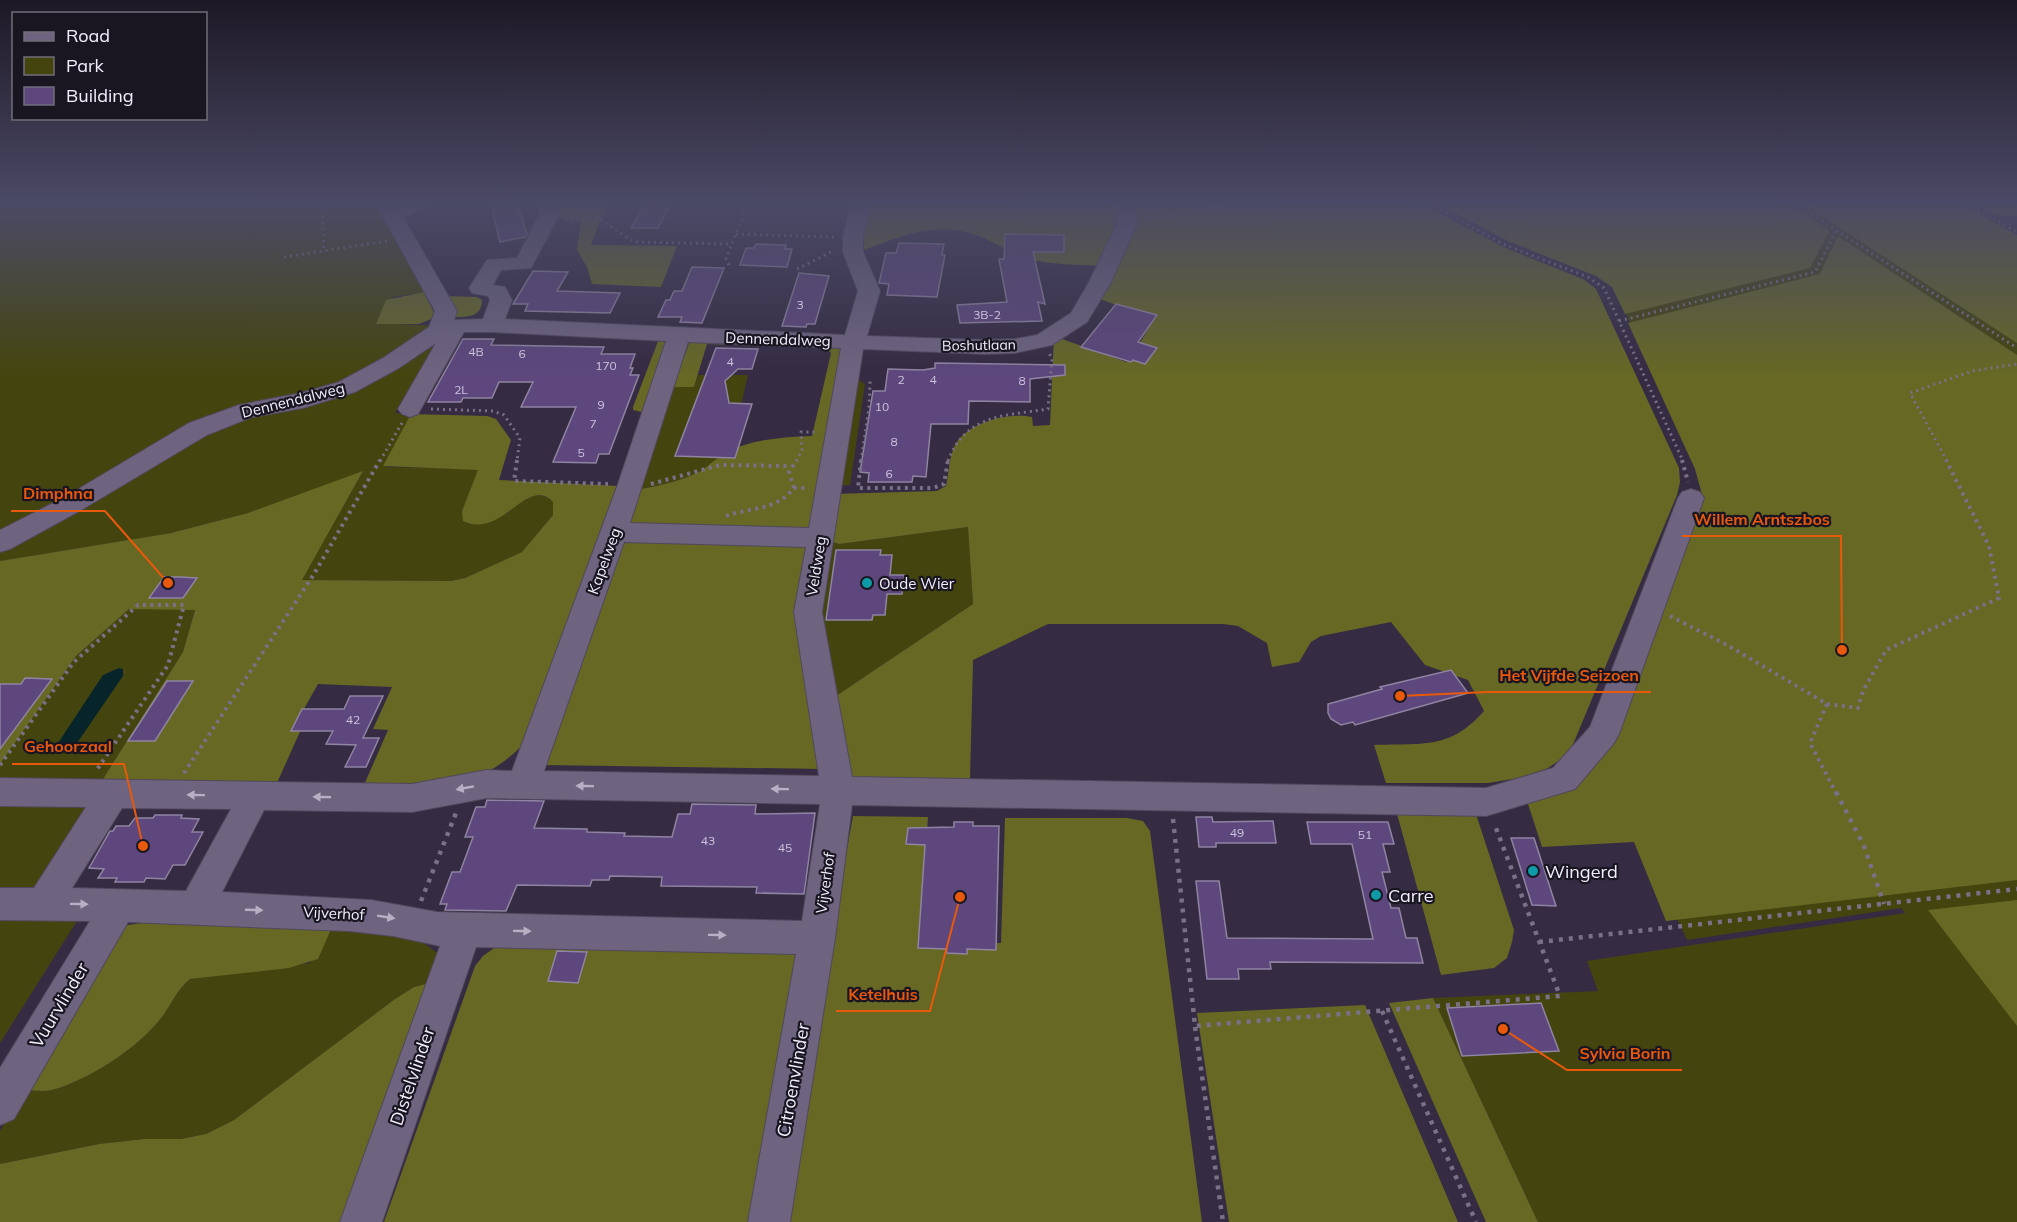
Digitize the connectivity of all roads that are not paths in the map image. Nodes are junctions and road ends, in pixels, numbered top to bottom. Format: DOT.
graph roads {
  1 [pos="418,261"];
  2 [pos="525,261"];
  3 [pos="856,261"];
  4 [pos="1108,261"];
  5 [pos="492,325"];
  6 [pos="448,328"];
  7 [pos="679,335"];
  8 [pos="853,353"];
  9 [pos="410,409"];
  10 [pos="1691,498"];
  11 [pos="614,532"];
  12 [pos="820,538"];
  13 [pos="0,542"];
  14 [pos="524,785"];
  15 [pos="838,790"];
  16 [pos="0,792"];
  17 [pos="113,794"];
  18 [pos="255,796"];
  19 [pos="0,904"];
  20 [pos="43,904"];
  21 [pos="119,905"];
  22 [pos="196,908"];
  23 [pos="464,929"];
  24 [pos="817,938"];
  25 [pos="0,1105"];
  26 [pos="361,1222"];
  27 [pos="769,1222"];
  1 -- 6 [label="lane"];
  2 -- 5 [label="lane"];
  3 -- 8 [label="lane, Veldweg"];
  4 -- 8 [label="lane, Boshutlaan"];
  5 -- 6 [label="lane, Dennendalweg"];
  5 -- 7 [label="lane, Dennendalweg"];
  6 -- 9 [label="lane"];
  6 -- 13 [label="lane, Dennendalweg"];
  7 -- 8 [label="lane, Dennendalweg"];
  7 -- 11 [label="lane, Kapelweg"];
  8 -- 12 [label="lane, Veldweg"];
  10 -- 15 [label="lane"];
  11 -- 12 [label="lane"];
  11 -- 14 [label="lane, Kapelweg"];
  12 -- 15 [label="lane, Veldweg"];
  15 -- 14 [label="lane, one-way"];
  14 -- 18 [label="lane, one-way"];
  15 -- 24 [label="lane, Vijverhof"];
  16 -- 17 [label="lane"];
  18 -- 17 [label="lane, one-way"];
  17 -- 20 [label="lane"];
  18 -- 22 [label="lane"];
  19 -- 20 [label="lane, Vijverhof"];
  20 -- 21 [label="lane, Vijverhof, one-way"];
  21 -- 22 [label="lane, Vijverhof"];
  21 -- 25 [label="lane, Vuurvlinder"];
  22 -- 23 [label="lane, Vijverhof, one-way"];
  23 -- 24 [label="lane, Vijverhof, one-way"];
  23 -- 26 [label="lane, Distelvlinder"];
  24 -- 27 [label="lane, Citroenvlinder"];
}
